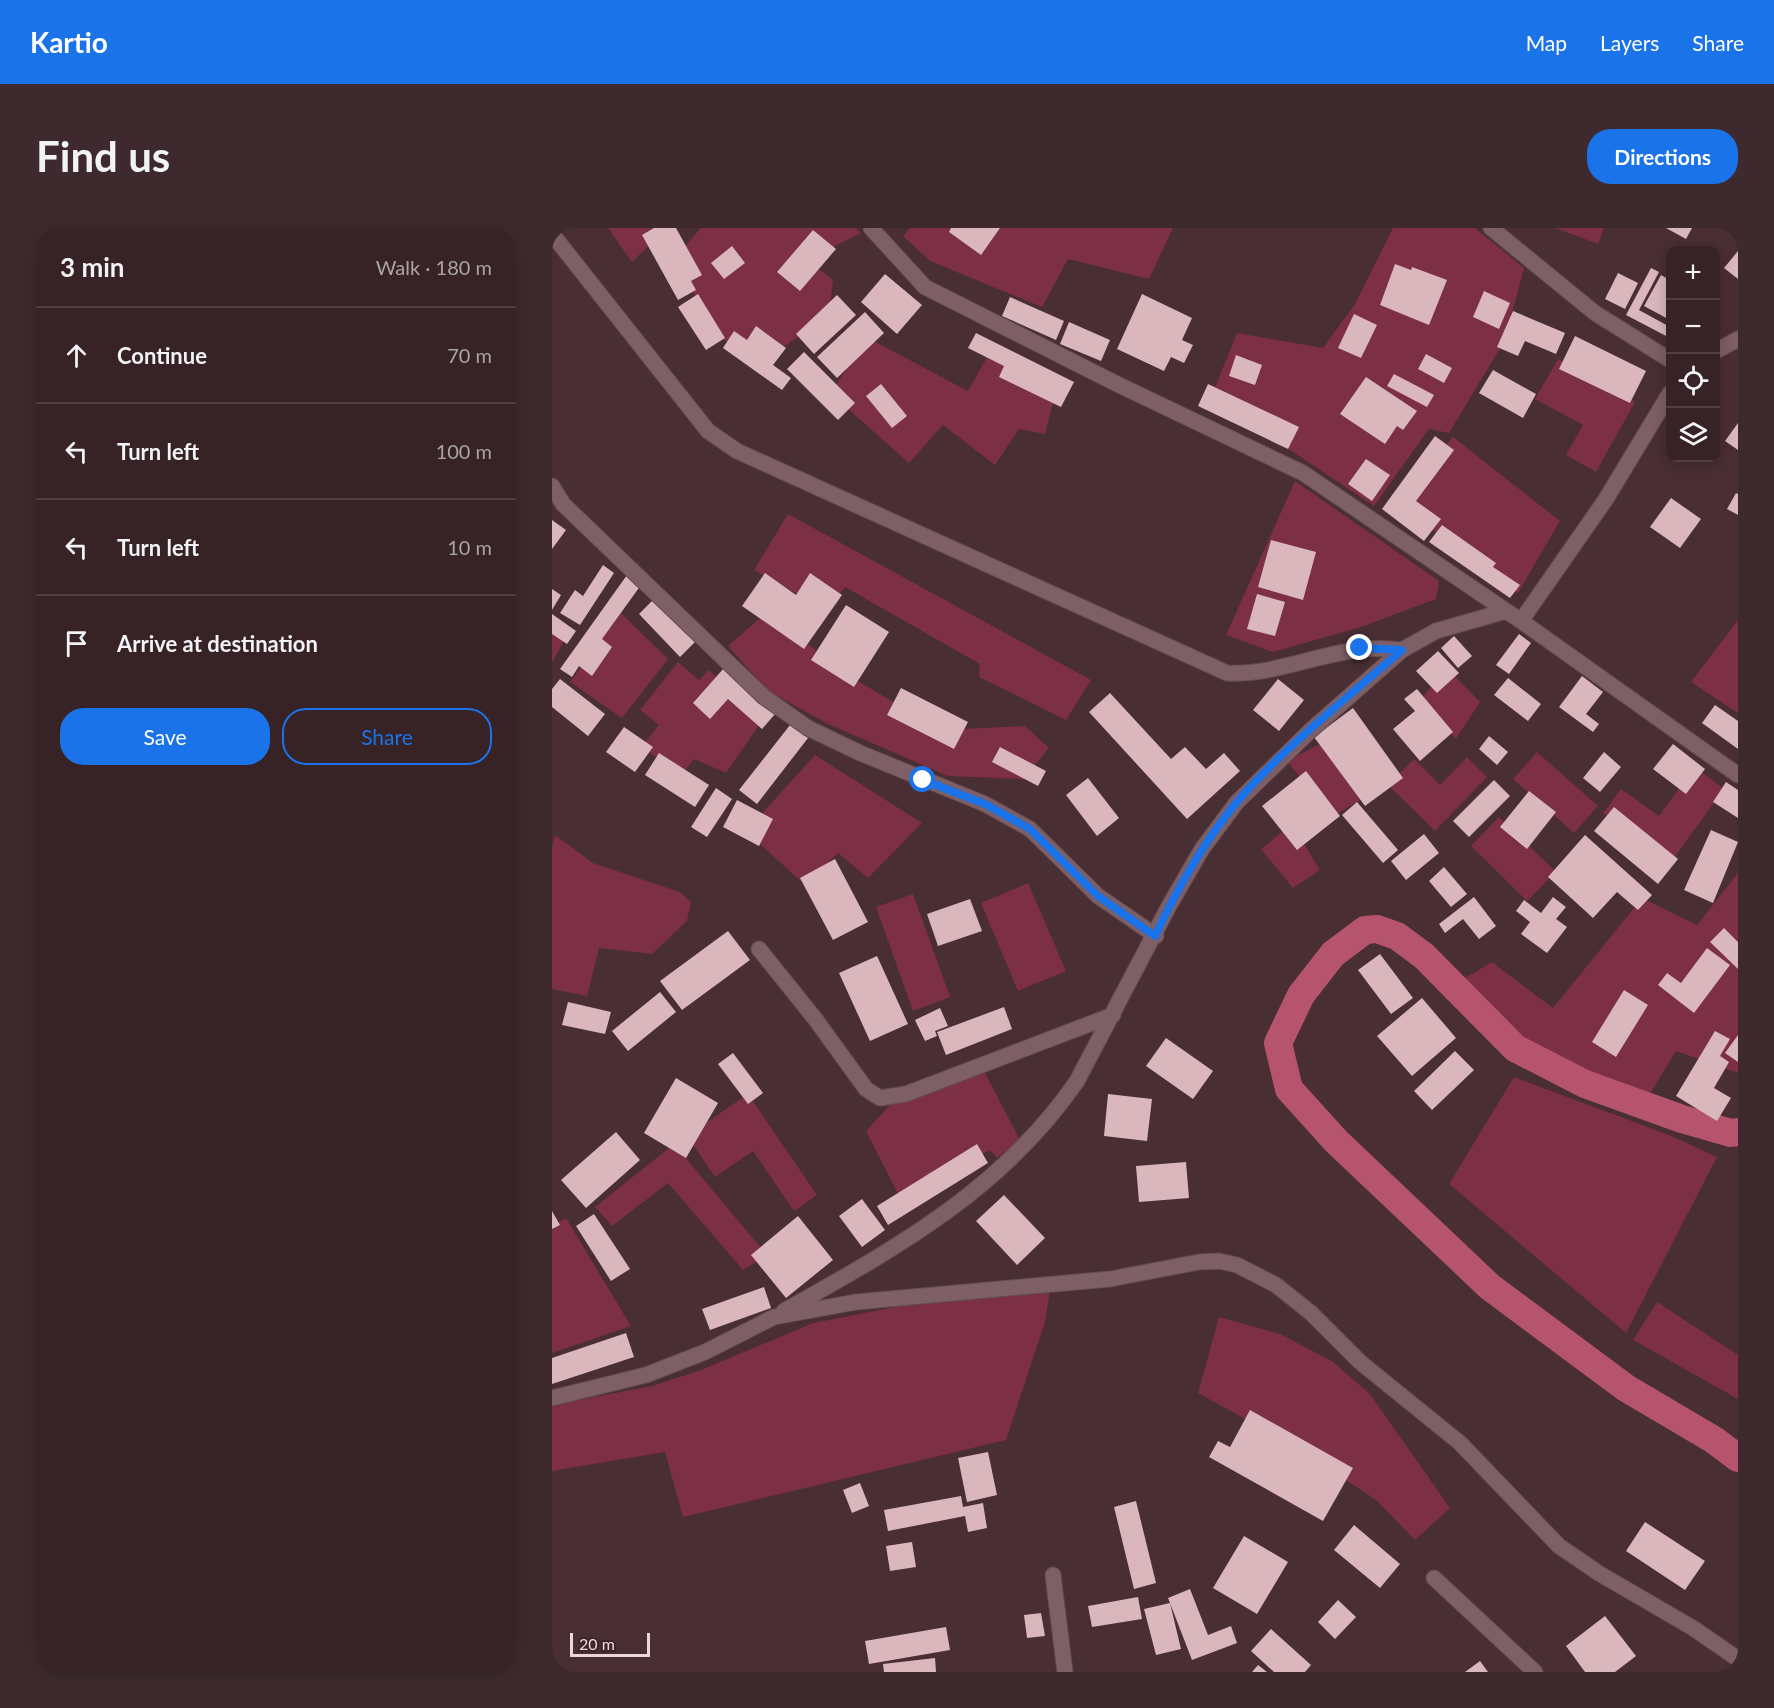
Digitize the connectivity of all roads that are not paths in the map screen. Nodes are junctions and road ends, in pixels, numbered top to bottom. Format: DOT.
graph roads {
  1 [pos="871,228"];
  2 [pos="1491,228"];
  3 [pos="552,234"];
  4 [pos="1738,339"];
  5 [pos="1720,349"];
  6 [pos="1666,357"];
  7 [pos="1666,401"];
  8 [pos="552,486"];
  9 [pos="1506,611"];
  10 [pos="1521,621"];
  11 [pos="1402,650"];
  12 [pos="1738,776"];
  13 [pos="1155,936"];
  14 [pos="759,949"];
  15 [pos="1113,1015"];
  16 [pos="774,1317"];
  17 [pos="552,1398"];
  18 [pos="1053,1575"];
  19 [pos="1434,1578"];
  20 [pos="1738,1659"];
  21 [pos="1065,1672"];
  22 [pos="1534,1672"];
  1 -- 9 [label="lane"];
  2 -- 6 [label="lane"];
  3 -- 11 [label="lane"];
  4 -- 5 [label="lane"];
  7 -- 10 [label="lane"];
  8 -- 13 [label="lane"];
  9 -- 10 [label="lane"];
  9 -- 11 [label="lane"];
  10 -- 12 [label="lane"];
  11 -- 13 [label="lane"];
  13 -- 15 [label="lane"];
  14 -- 15 [label="lane"];
  15 -- 16 [label="lane"];
  16 -- 17 [label="lane"];
  16 -- 20 [label="lane"];
  18 -- 21 [label="lane"];
  19 -- 22 [label="lane"];
}
